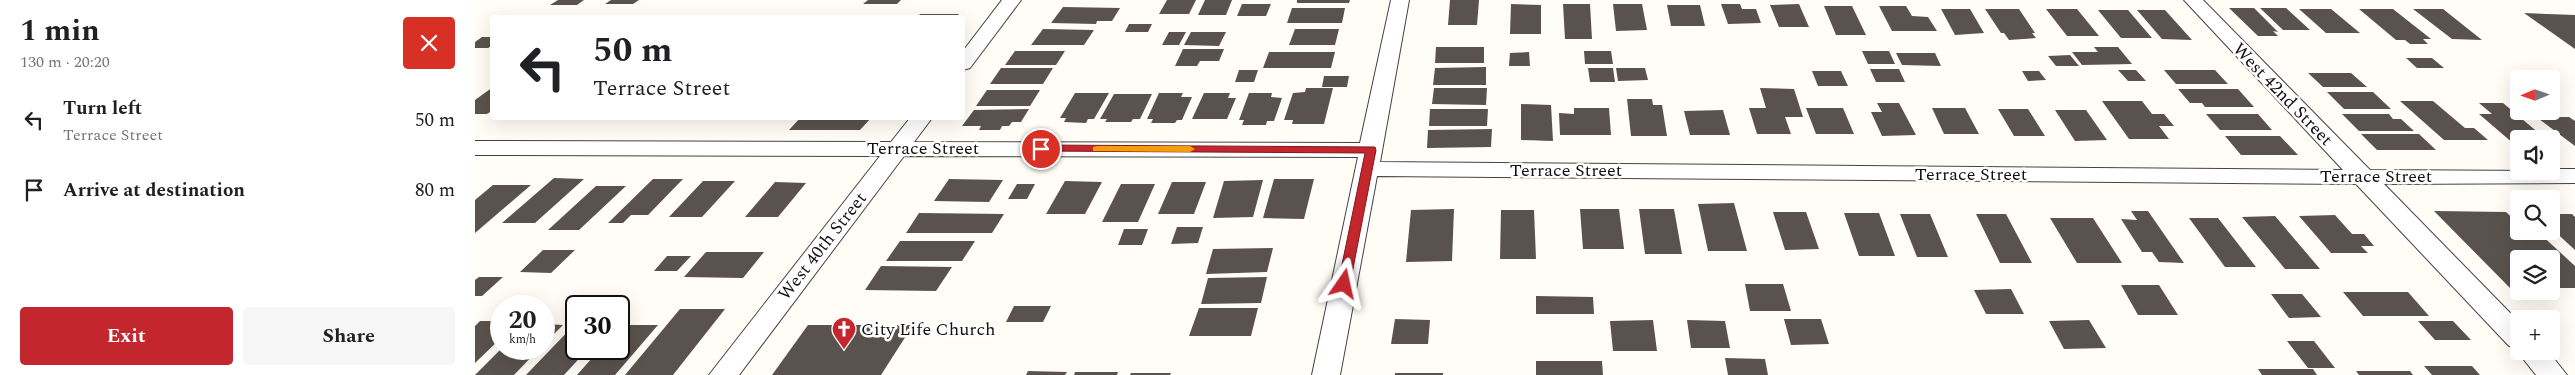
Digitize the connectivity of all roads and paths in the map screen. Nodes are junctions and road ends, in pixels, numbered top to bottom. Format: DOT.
graph roads {
  1 [pos="1012,0"];
  2 [pos="1400,0"];
  3 [pos="2193,0"];
  4 [pos="965,61"];
  5 [pos="919,120"];
  6 [pos="475,148"];
  7 [pos="898,148"];
  8 [pos="1369,159"];
  9 [pos="2575,176"];
  10 [pos="2363,177"];
  11 [pos="2510,330"];
  12 [pos="2539,360"];
  13 [pos="723,375"];
  14 [pos="1326,375"];
  15 [pos="2553,375"];
  1 -- 4 [label="street"];
  2 -- 8 [label="street"];
  3 -- 10 [label="street, West 42nd Street"];
  5 -- 7 [label="street, West 40th Street"];
  6 -- 7 [label="street, Terrace Street"];
  7 -- 8 [label="street, Terrace Street"];
  7 -- 13 [label="street, West 40th Street"];
  8 -- 10 [label="street, Terrace Street"];
  8 -- 14 [label="street"];
  9 -- 10 [label="street, Terrace Street"];
  10 -- 11 [label="street, West 42nd Street"];
  12 -- 15 [label="street"];
}
